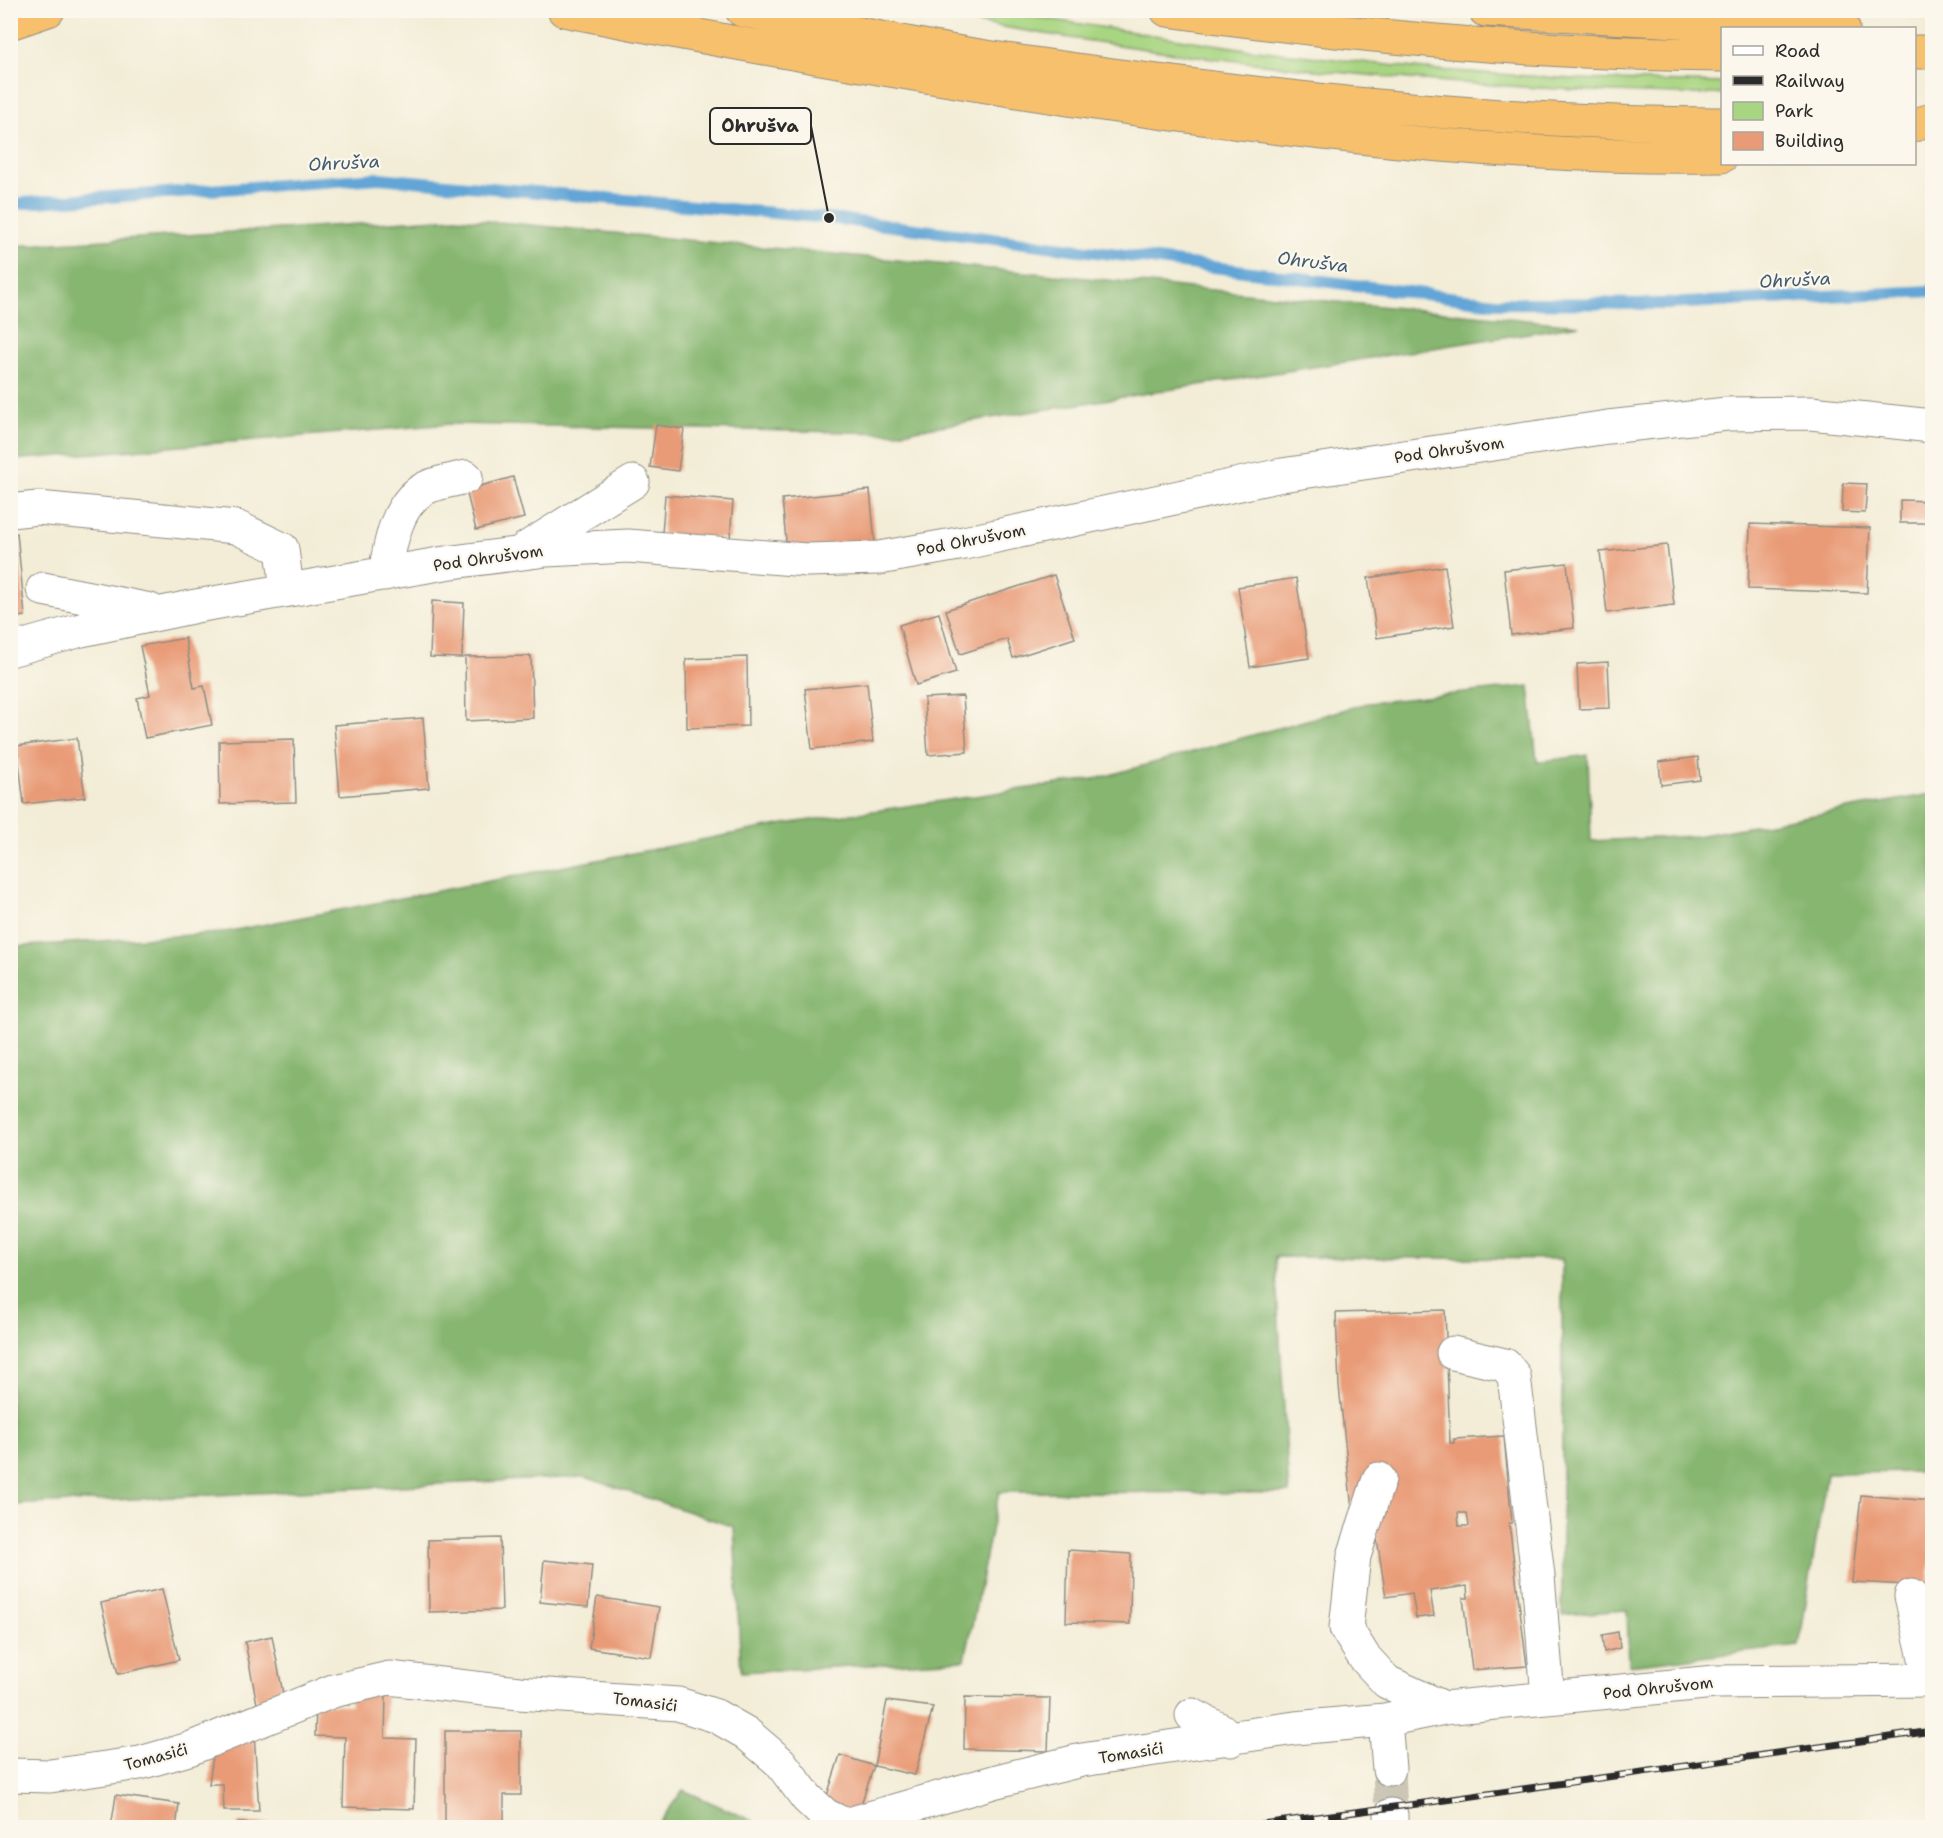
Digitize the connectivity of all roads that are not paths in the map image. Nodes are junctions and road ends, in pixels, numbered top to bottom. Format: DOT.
graph roads {
  1 [pos="48,10"];
  2 [pos="564,10"];
  3 [pos="742,10"];
  4 [pos="1167,10"];
  5 [pos="1485,10"];
  6 [pos="10,23"];
  7 [pos="1834,27"];
  8 [pos="1721,55"];
  9 [pos="1916,120"];
  10 [pos="1932,120"];
  11 [pos="1721,124"];
  12 [pos="1916,124"];
  13 [pos="1721,156"];
  14 [pos="1932,426"];
  15 [pos="466,477"];
  16 [pos="633,482"];
  17 [pos="10,511"];
  18 [pos="517,554"];
  19 [pos="385,574"];
  20 [pos="43,589"];
  21 [pos="287,590"];
  22 [pos="164,613"];
  23 [pos="10,650"];
  24 [pos="1453,1353"];
  25 [pos="1379,1479"];
  26 [pos="1911,1596"];
  27 [pos="1931,1680"];
  28 [pos="600,1697"];
  29 [pos="1548,1697"];
  30 [pos="443,1703"];
  31 [pos="1444,1708"];
  32 [pos="1192,1715"];
  33 [pos="1384,1720"];
  34 [pos="1231,1740"];
  35 [pos="1389,1769"];
  36 [pos="10,1775"];
  1 -- 6 [label="highway"];
  2 -- 13 [label="highway"];
  3 -- 11 [label="highway"];
  4 -- 8 [label="highway"];
  5 -- 7 [label="highway"];
  9 -- 10 [label="highway"];
  10 -- 12 [label="highway"];
  14 -- 18 [label="street, Pod Ohrušvom"];
  15 -- 19 [label="street"];
  16 -- 18 [label="street"];
  17 -- 21 [label="street"];
  18 -- 19 [label="street, Pod Ohrušvom"];
  19 -- 21 [label="street, Pod Ohrušvom"];
  20 -- 22 [label="street"];
  21 -- 22 [label="street, Pod Ohrušvom"];
  22 -- 23 [label="street, Pod Ohrušvom"];
  24 -- 29 [label="street"];
  25 -- 31 [label="street"];
  26 -- 27 [label="street"];
  27 -- 29 [label="street, Pod Ohrušvom"];
  28 -- 30 [label="street"];
  28 -- 34 [label="street, Tomasići"];
  28 -- 36 [label="street, Tomasići"];
  29 -- 31 [label="street, Pod Ohrušvom"];
  31 -- 33 [label="street, Pod Ohrušvom"];
  32 -- 34 [label="street"];
  33 -- 34 [label="street, Tomasići"];
  33 -- 35 [label="street"];
}
